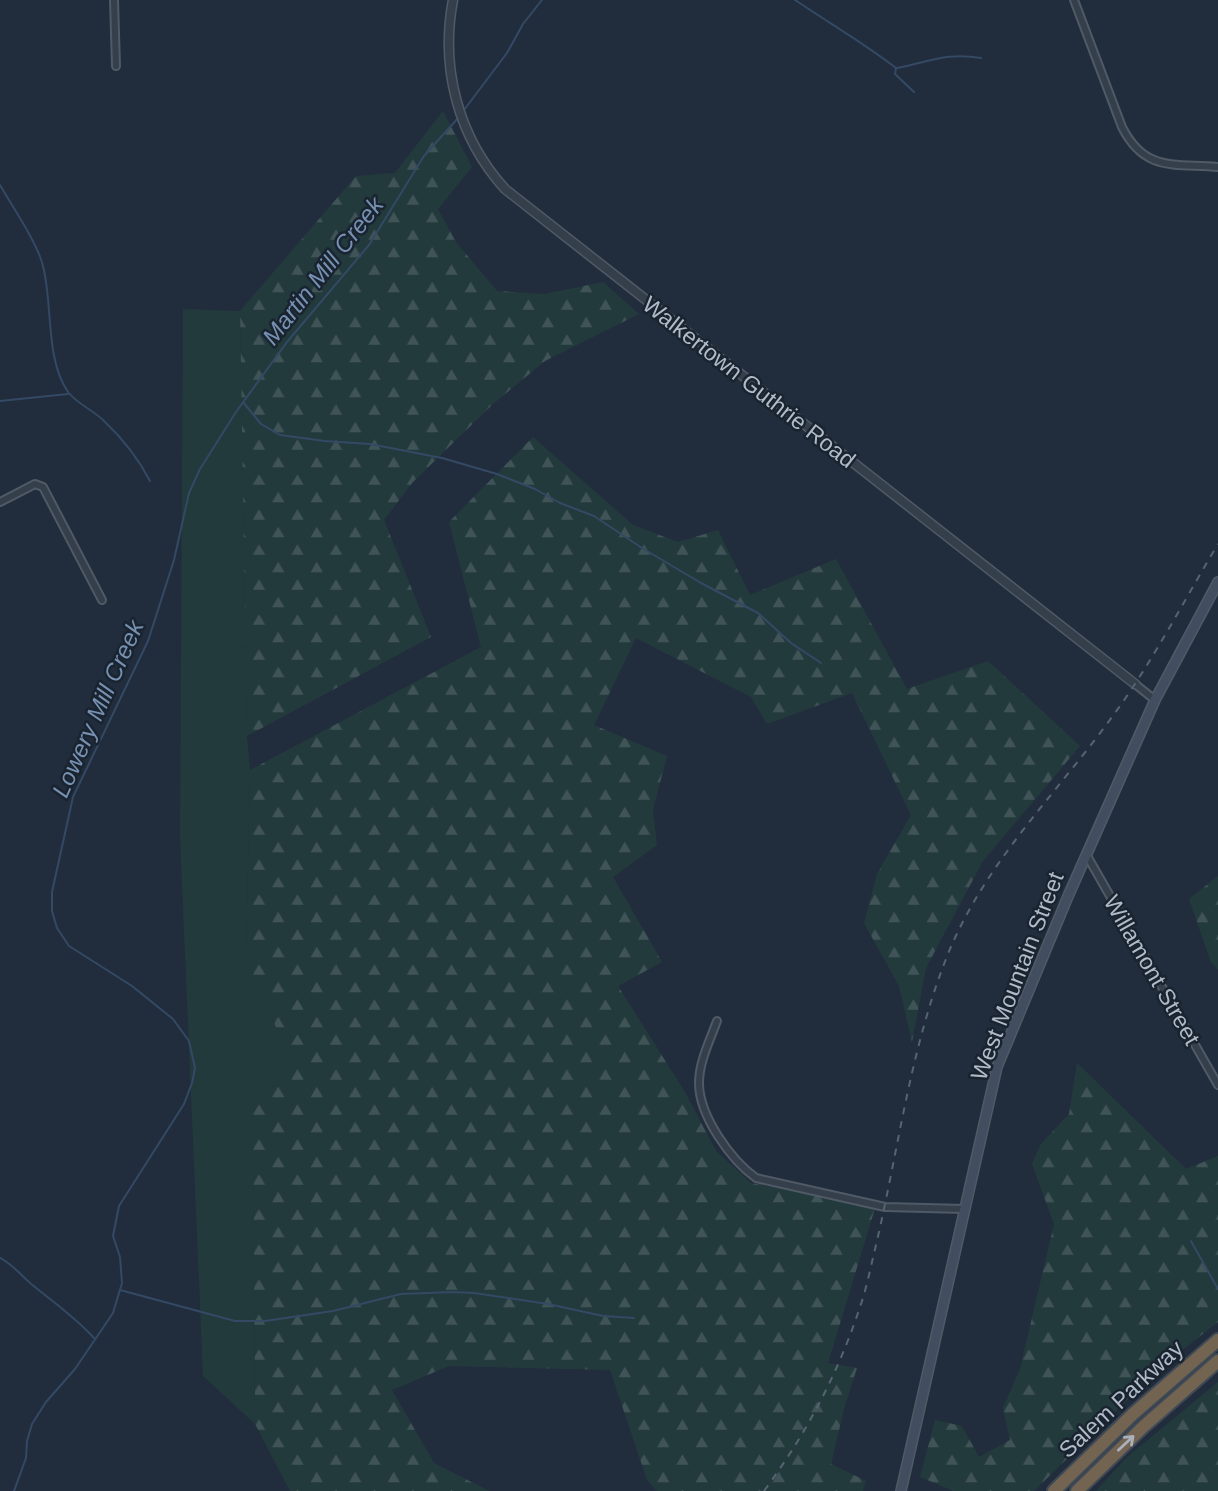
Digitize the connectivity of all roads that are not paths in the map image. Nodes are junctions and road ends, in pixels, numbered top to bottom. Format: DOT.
graph roads {
  1 [pos="114,0"];
  2 [pos="453,0"];
  3 [pos="1074,0"];
  4 [pos="116,66"];
  5 [pos="1218,167"];
  6 [pos="0,502"];
  7 [pos="1218,582"];
  8 [pos="102,600"];
  9 [pos="1135,684"];
  10 [pos="1155,700"];
  11 [pos="1086,854"];
  12 [pos="717,1021"];
  13 [pos="1218,1085"];
  14 [pos="965,1209"];
  15 [pos="1218,1340"];
  16 [pos="1218,1361"];
  17 [pos="901,1491"];
  18 [pos="1054,1491"];
  19 [pos="1077,1491"];
  1 -- 4 [label="street"];
  2 -- 9 [label="street, Walkertown Guthrie Road"];
  3 -- 5 [label="street"];
  6 -- 8 [label="street"];
  7 -- 10 [label="main road, West Mountain Street"];
  9 -- 10 [label="street, Walkertown Guthrie Road"];
  10 -- 11 [label="main road, West Mountain Street"];
  11 -- 13 [label="street, Willamont Street"];
  11 -- 14 [label="main road, West Mountain Street"];
  12 -- 14 [label="street"];
  14 -- 17 [label="main road, West Mountain Street"];
  15 -- 18 [label="highway, Salem Parkway"];
  19 -- 16 [label="highway, Salem Parkway, one-way"];
}
